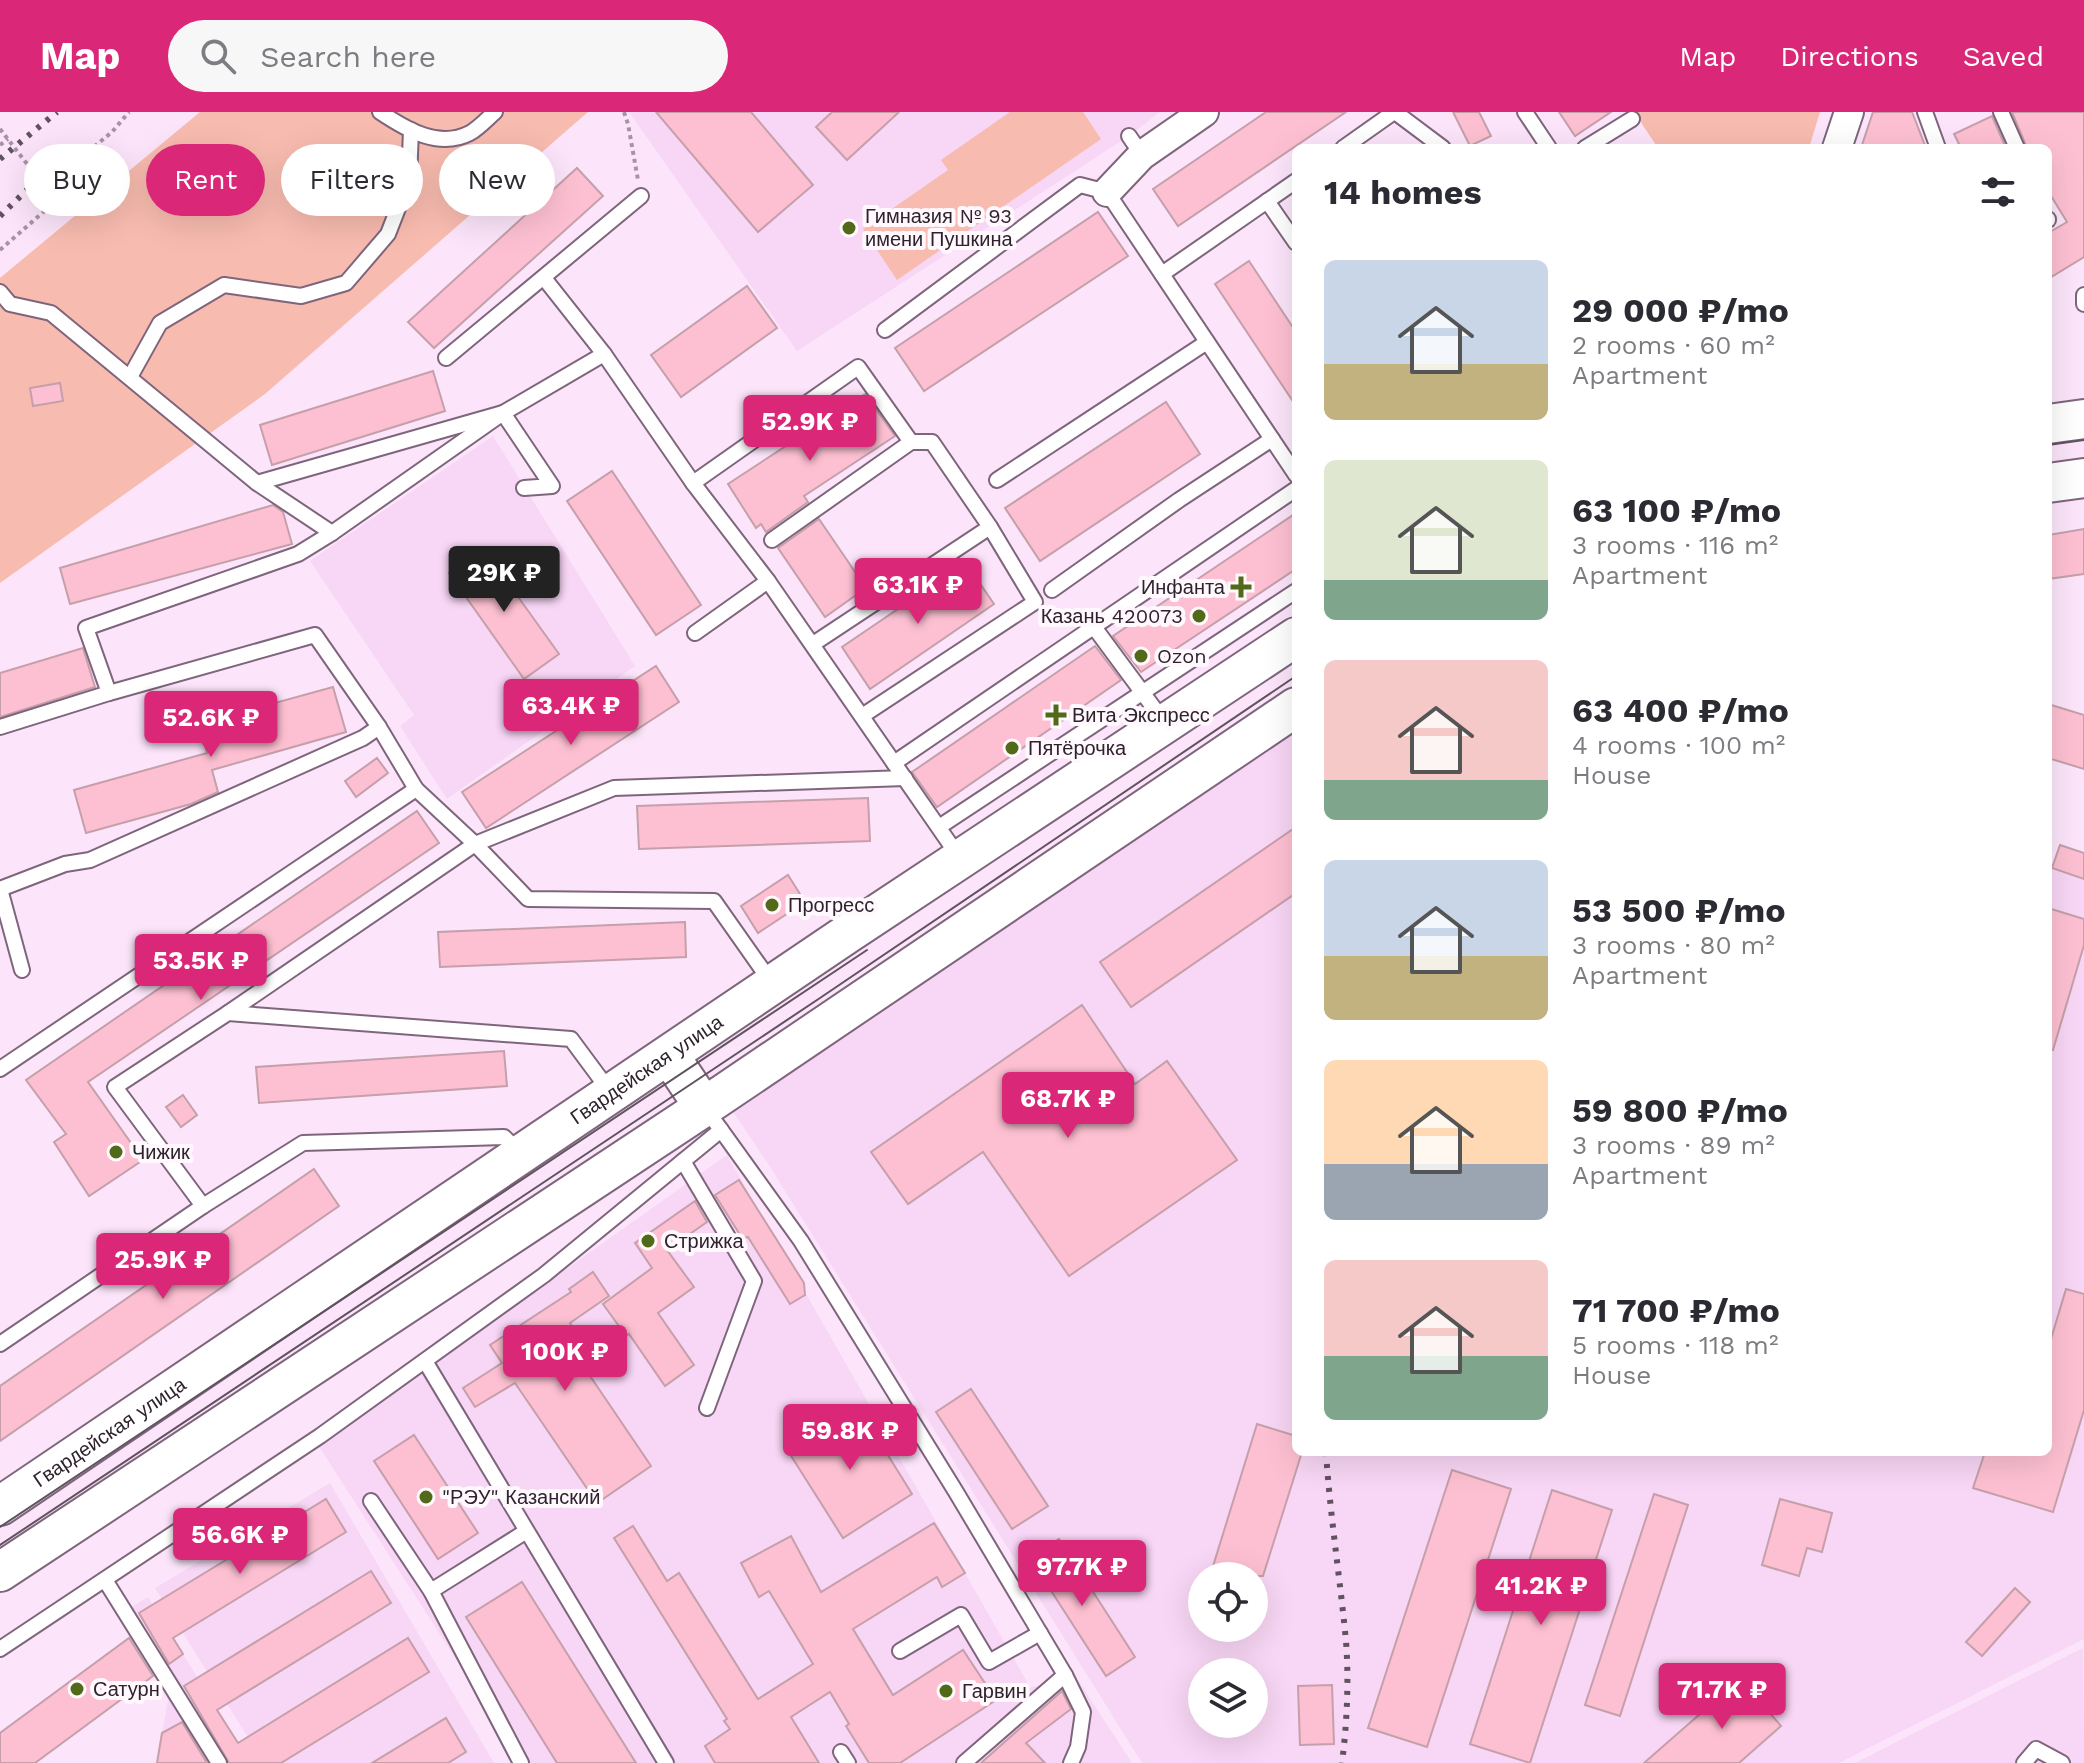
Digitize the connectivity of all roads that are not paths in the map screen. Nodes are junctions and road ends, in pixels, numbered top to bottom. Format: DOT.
graph roads {
  1 [pos="380,112"];
  2 [pos="495,112"];
  3 [pos="1204,112"];
  4 [pos="1395,112"];
  5 [pos="1525,112"];
  6 [pos="1849,112"];
  7 [pos="1925,112"];
  8 [pos="2001,112"];
  9 [pos="1632,119"];
  10 [pos="411,130"];
  11 [pos="1349,144"];
  12 [pos="1438,144"];
  13 [pos="1546,144"];
  14 [pos="1591,144"];
  15 [pos="1838,144"];
  16 [pos="1937,144"];
  17 [pos="2015,144"];
  18 [pos="1292,184"];
  19 [pos="1107,192"];
  20 [pos="641,196"];
  21 [pos="1267,201"];
  22 [pos="1292,237"];
  23 [pos="1162,274"];
  24 [pos="544,278"];
  25 [pos="0,292"];
  26 [pos="2084,295"];
  27 [pos="2084,304"];
  28 [pos="885,330"];
  29 [pos="1207,342"];
  30 [pos="604,354"];
  31 [pos="446,358"];
  32 [pos="130,377"];
  33 [pos="503,413"];
  34 [pos="2084,419"];
  35 [pos="2052,423"];
  36 [pos="1272,439"];
  37 [pos="911,442"];
  38 [pos="1292,469"];
  39 [pos="2084,478"];
  40 [pos="997,480"];
  41 [pos="2052,482"];
  42 [pos="257,483"];
  43 [pos="693,483"];
  44 [pos="524,488"];
  45 [pos="1292,492"];
  46 [pos="990,527"];
  47 [pos="332,533"];
  48 [pos="772,540"];
  49 [pos="768,581"];
  50 [pos="1052,590"];
  51 [pos="1292,594"];
  52 [pos="1094,627"];
  53 [pos="695,633"];
  54 [pos="1292,640"];
  55 [pos="813,644"];
  56 [pos="109,693"];
  57 [pos="1142,693"];
  58 [pos="1292,710"];
  59 [pos="862,716"];
  60 [pos="1165,724"];
  61 [pos="0,727"];
  62 [pos="379,727"];
  63 [pos="894,763"];
  64 [pos="905,778"];
  65 [pos="416,789"];
  66 [pos="939,827"];
  67 [pos="475,844"];
  68 [pos="961,860"];
  69 [pos="22,970"];
  70 [pos="773,986"];
  71 [pos="228,1013"];
  72 [pos="669,1055"];
  73 [pos="0,1069"];
  74 [pos="611,1093"];
  75 [pos="712,1119"];
  76 [pos="522,1155"];
  77 [pos="683,1161"];
  78 [pos="203,1206"];
  79 [pos="0,1344"];
  80 [pos="425,1361"];
  81 [pos="707,1408"];
  82 [pos="371,1501"];
  83 [pos="0,1506"];
  84 [pos="525,1532"];
  85 [pos="0,1572"];
  86 [pos="105,1580"];
  87 [pos="431,1591"];
  88 [pos="1040,1633"];
  89 [pos="0,1649"];
  90 [pos="900,1651"];
  91 [pos="1065,1675"];
  92 [pos="219,1763"];
  93 [pos="521,1763"];
  94 [pos="666,1763"];
  95 [pos="964,1763"];
  96 [pos="1071,1763"];
  97 [pos="2024,1763"];
  98 [pos="2062,1763"];
  1 -- 10 [label="lane"];
  2 -- 10 [label="lane"];
  3 -- 19 [label="street"];
  4 -- 11 [label="lane"];
  4 -- 12 [label="lane"];
  5 -- 13 [label="lane"];
  6 -- 15 [label="street"];
  7 -- 16 [label="lane"];
  8 -- 17 [label="lane"];
  9 -- 14 [label="lane"];
  10 -- 32 [label="lane"];
  18 -- 21 [label="lane"];
  19 -- 23 [label="lane"];
  19 -- 28 [label="lane"];
  20 -- 24 [label="lane"];
  21 -- 22 [label="lane"];
  21 -- 23 [label="lane"];
  23 -- 29 [label="lane"];
  24 -- 30 [label="lane"];
  24 -- 31 [label="lane"];
  25 -- 32 [label="lane"];
  26 -- 27 [label="lane"];
  29 -- 36 [label="lane"];
  29 -- 40 [label="lane"];
  30 -- 33 [label="lane"];
  30 -- 43 [label="lane"];
  32 -- 42 [label="lane"];
  33 -- 42 [label="lane"];
  33 -- 44 [label="lane"];
  33 -- 47 [label="lane"];
  34 -- 35 [label="main road"];
  36 -- 38 [label="lane"];
  36 -- 50 [label="lane"];
  37 -- 43 [label="lane"];
  37 -- 46 [label="lane"];
  37 -- 48 [label="lane"];
  39 -- 41 [label="main road"];
  42 -- 47 [label="lane"];
  43 -- 49 [label="lane"];
  45 -- 52 [label="lane"];
  46 -- 55 [label="lane"];
  46 -- 59 [label="lane"];
  47 -- 56 [label="lane"];
  49 -- 53 [label="lane"];
  49 -- 55 [label="lane"];
  51 -- 57 [label="lane"];
  52 -- 57 [label="lane"];
  52 -- 63 [label="lane"];
  54 -- 60 [label="main road, Гвардейская улица"];
  55 -- 59 [label="lane"];
  56 -- 61 [label="lane"];
  56 -- 62 [label="lane"];
  57 -- 60 [label="lane"];
  57 -- 66 [label="lane"];
  58 -- 75 [label="main road"];
  59 -- 63 [label="lane"];
  60 -- 68 [label="main road, Гвардейская улица"];
  62 -- 65 [label="lane"];
  62 -- 69 [label="lane"];
  63 -- 64 [label="lane"];
  64 -- 66 [label="lane"];
  64 -- 67 [label="lane"];
  65 -- 67 [label="lane"];
  65 -- 73 [label="lane"];
  66 -- 68 [label="lane"];
  67 -- 70 [label="lane"];
  67 -- 71 [label="lane"];
  68 -- 70 [label="main road, Гвардейская улица"];
  70 -- 72 [label="main road, Гвардейская улица"];
  71 -- 74 [label="lane"];
  71 -- 78 [label="lane"];
  72 -- 74 [label="main road, Гвардейская улица"];
  72 -- 75 [label="main road"];
  74 -- 76 [label="main road, Гвардейская улица"];
  75 -- 77 [label="lane"];
  75 -- 85 [label="main road"];
  75 -- 88 [label="lane"];
  76 -- 78 [label="lane"];
  76 -- 83 [label="main road, Гвардейская улица"];
  77 -- 80 [label="lane"];
  77 -- 81 [label="lane"];
  78 -- 79 [label="lane"];
  80 -- 84 [label="lane"];
  80 -- 86 [label="lane"];
  82 -- 87 [label="lane"];
  84 -- 87 [label="lane"];
  84 -- 94 [label="lane"];
  86 -- 89 [label="lane"];
  86 -- 92 [label="lane"];
  87 -- 93 [label="lane"];
  88 -- 90 [label="lane"];
  88 -- 91 [label="lane"];
  91 -- 95 [label="lane"];
  91 -- 96 [label="lane"];
  97 -- 98 [label="lane"];
}
